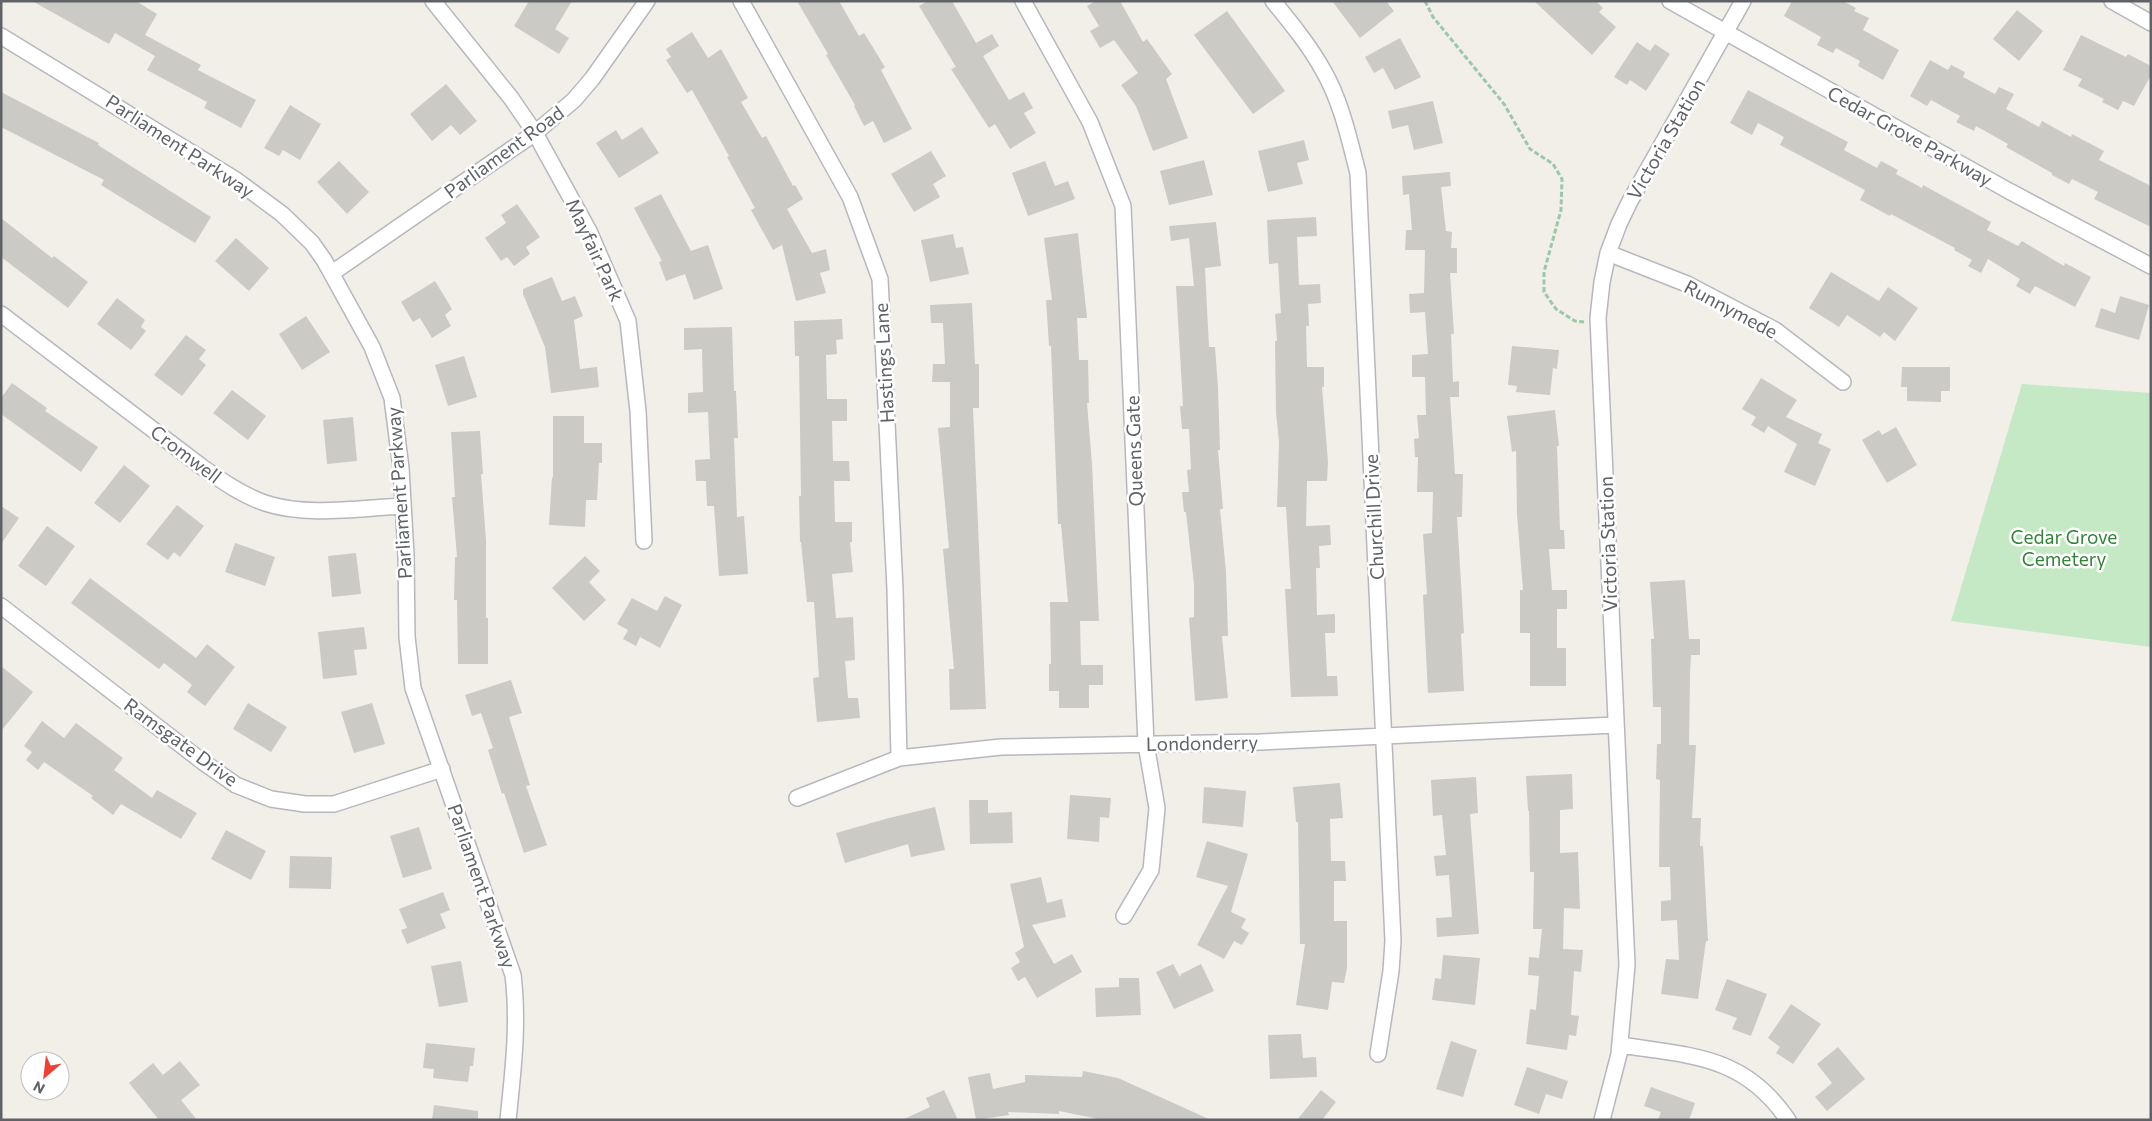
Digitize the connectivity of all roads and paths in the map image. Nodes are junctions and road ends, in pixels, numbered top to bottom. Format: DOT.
graph roads {
  1 [pos="434,1"];
  2 [pos="647,1"];
  3 [pos="741,1"];
  4 [pos="1023,1"];
  5 [pos="1273,1"];
  6 [pos="1425,1"];
  7 [pos="1670,1"];
  8 [pos="1743,1"];
  9 [pos="2112,1"];
  10 [pos="2151,23"];
  11 [pos="1724,33"];
  12 [pos="1,36"];
  13 [pos="535,133"];
  14 [pos="1608,253"];
  15 [pos="2151,266"];
  16 [pos="332,273"];
  17 [pos="1,314"];
  18 [pos="1599,324"];
  19 [pos="1842,382"];
  20 [pos="403,506"];
  21 [pos="644,541"];
  22 [pos="1,606"];
  23 [pos="1615,725"];
  24 [pos="1384,736"];
  25 [pos="1146,744"];
  26 [pos="899,758"];
  27 [pos="442,769"];
  28 [pos="797,798"];
  29 [pos="1124,916"];
  30 [pos="1620,1045"];
  31 [pos="1378,1054"];
  32 [pos="508,1120"];
  33 [pos="1602,1120"];
  34 [pos="1788,1120"];
  1 -- 13 [label="street, Mayfair Park"];
  2 -- 13 [label="street, Parliament Road"];
  3 -- 26 [label="street, Hastings Lane"];
  4 -- 25 [label="street, Queens Gate"];
  5 -- 24 [label="street, Churchill Drive"];
  6 -- 18 [label="path"];
  7 -- 11 [label="street, Cedar Grove Parkway"];
  8 -- 11 [label="street, Victoria Station"];
  9 -- 10 [label="street"];
  11 -- 14 [label="street, Victoria Station"];
  11 -- 15 [label="street, Cedar Grove Parkway"];
  12 -- 16 [label="street, Parliament Parkway"];
  13 -- 16 [label="street, Parliament Road"];
  13 -- 21 [label="street, Mayfair Park"];
  14 -- 18 [label="street, Victoria Station"];
  14 -- 19 [label="street, Runnymede"];
  16 -- 20 [label="street, Parliament Parkway"];
  17 -- 20 [label="street, Cromwell"];
  18 -- 23 [label="street, Victoria Station"];
  20 -- 27 [label="street, Parliament Parkway"];
  22 -- 27 [label="street, Ramsgate Drive"];
  23 -- 24 [label="street, Londonderry"];
  23 -- 30 [label="street, Victoria Station"];
  24 -- 25 [label="street, Londonderry"];
  24 -- 31 [label="street, Churchill Drive"];
  25 -- 26 [label="street, Londonderry"];
  25 -- 29 [label="street, Queens Gate"];
  26 -- 28 [label="street, Londonderry"];
  27 -- 32 [label="street, Parliament Parkway"];
  30 -- 33 [label="street, Victoria Station"];
  30 -- 34 [label="street"];
}
